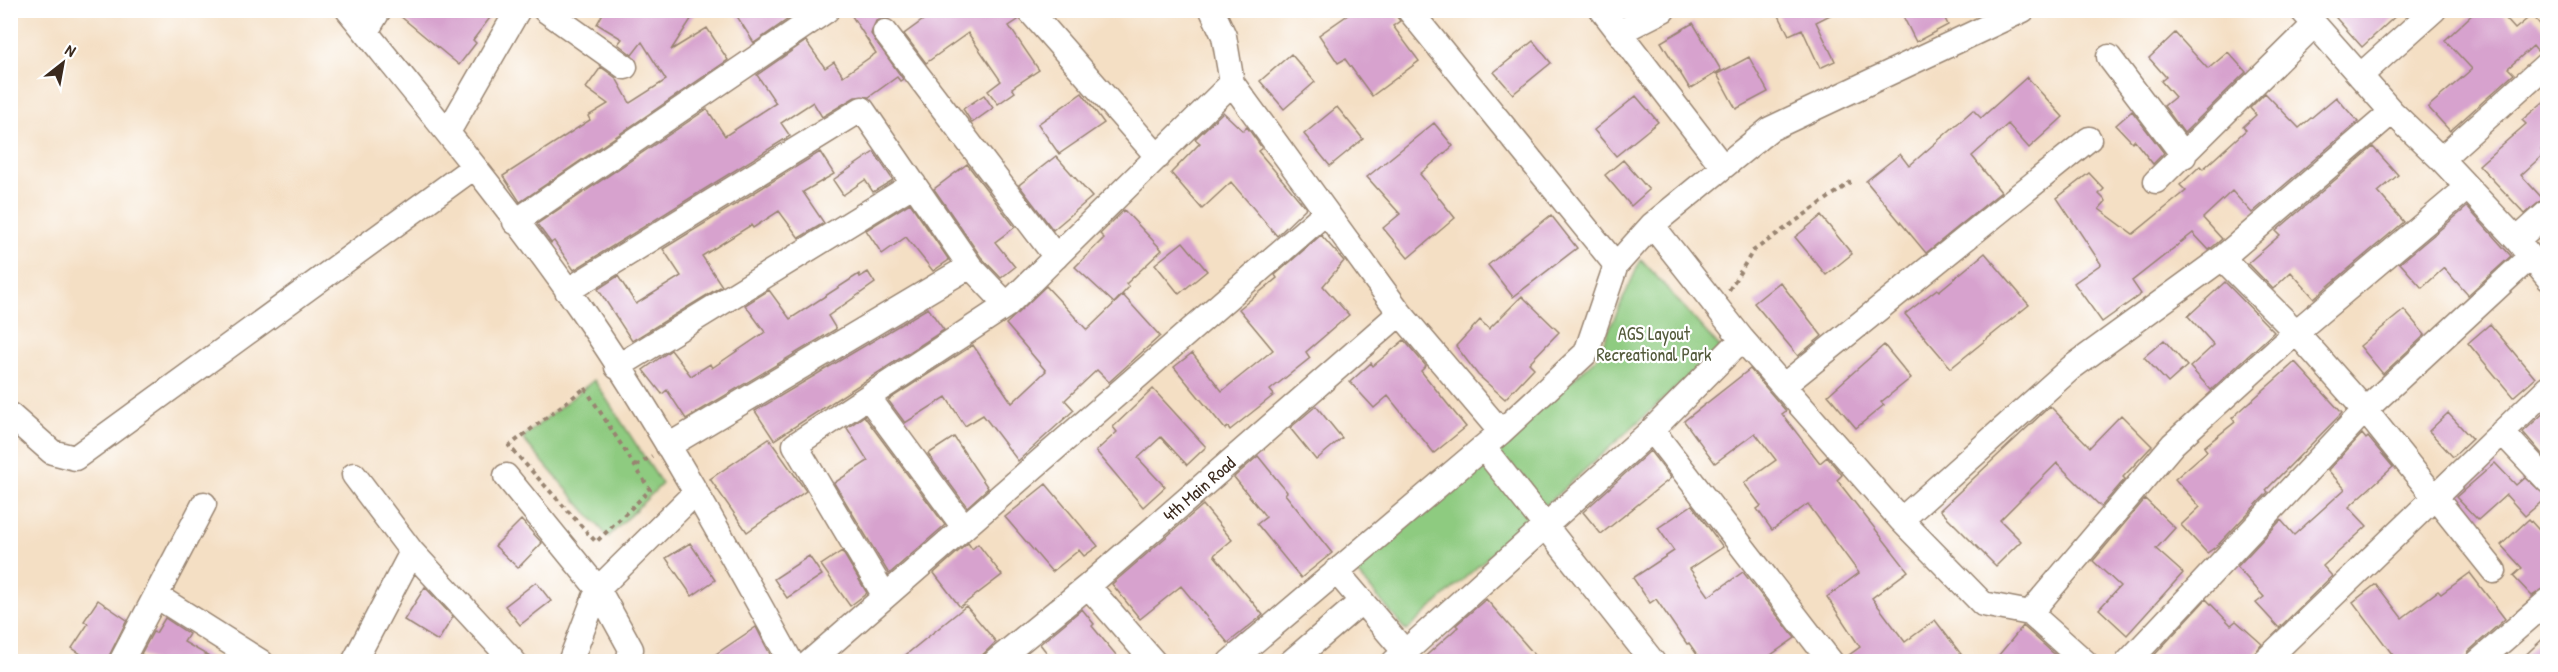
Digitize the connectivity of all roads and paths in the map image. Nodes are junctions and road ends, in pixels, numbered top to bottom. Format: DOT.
graph roads {
  1 [pos="348,10"];
  2 [pos="379,10"];
  3 [pos="518,10"];
  4 [pos="545,10"];
  5 [pos="827,10"];
  6 [pos="1029,10"];
  7 [pos="1212,10"];
  8 [pos="1409,10"];
  9 [pos="1602,10"];
  10 [pos="1663,10"];
  11 [pos="2023,10"];
  12 [pos="2434,10"];
  13 [pos="2308,18"];
  14 [pos="366,32"];
  15 [pos="885,32"];
  16 [pos="1620,32"];
  17 [pos="2109,57"];
  18 [pos="2547,63"];
  19 [pos="625,67"];
  20 [pos="2360,76"];
  21 [pos="1232,83"];
  22 [pos="2392,112"];
  23 [pos="448,132"];
  24 [pos="2089,140"];
  25 [pos="2184,156"];
  26 [pos="1158,157"];
  27 [pos="2441,159"];
  28 [pos="474,167"];
  29 [pos="1723,167"];
  30 [pos="2156,181"];
  31 [pos="1851,182"];
  32 [pos="914,184"];
  33 [pos="2467,188"];
  34 [pos="2547,212"];
  35 [pos="1325,213"];
  36 [pos="515,222"];
  37 [pos="1652,225"];
  38 [pos="2523,249"];
  39 [pos="1056,257"];
  40 [pos="2222,258"];
  41 [pos="1616,265"];
  42 [pos="970,266"];
  43 [pos="2547,278"];
  44 [pos="567,291"];
  45 [pos="1006,305"];
  46 [pos="1718,308"];
  47 [pos="1400,313"];
  48 [pos="2296,332"];
  49 [pos="1742,339"];
  50 [pos="618,367"];
  51 [pos="1783,386"];
  52 [pos="2547,388"];
  53 [pos="868,397"];
  54 [pos="2365,410"];
  55 [pos="10,415"];
  56 [pos="1652,430"];
  57 [pos="1501,432"];
  58 [pos="2502,432"];
  59 [pos="668,446"];
  60 [pos="1483,447"];
  61 [pos="636,466"];
  62 [pos="354,475"];
  63 [pos="506,476"];
  64 [pos="2547,481"];
  65 [pos="696,492"];
  66 [pos="2434,497"];
  67 [pos="204,504"];
  68 [pos="1901,520"];
  69 [pos="1546,525"];
  70 [pos="964,527"];
  71 [pos="412,552"];
  72 [pos="1336,571"];
  73 [pos="2494,571"];
  74 [pos="1088,586"];
  75 [pos="598,589"];
  76 [pos="885,596"];
  77 [pos="158,597"];
  78 [pos="1362,601"];
  79 [pos="2547,601"];
  80 [pos="2030,613"];
  81 [pos="632,657"];
  82 [pos="1399,657"];
  83 [pos="1642,657"];
  84 [pos="248,658"];
  85 [pos="511,660"];
  86 [pos="122,662"];
  87 [pos="354,662"];
  88 [pos="570,662"];
  89 [pos="791,662"];
  90 [pos="810,662"];
  91 [pos="995,662"];
  92 [pos="1154,662"];
  93 [pos="1230,662"];
  94 [pos="1292,662"];
  95 [pos="1831,662"];
  96 [pos="2085,662"];
  97 [pos="2128,662"];
  98 [pos="2264,662"];
  99 [pos="2478,662"];
  1 -- 14 [label="street"];
  2 -- 14 [label="street"];
  3 -- 23 [label="street"];
  4 -- 19 [label="street"];
  5 -- 36 [label="street"];
  6 -- 26 [label="street"];
  7 -- 21 [label="street"];
  8 -- 41 [label="street"];
  9 -- 16 [label="street"];
  10 -- 16 [label="street"];
  11 -- 29 [label="street"];
  12 -- 20 [label="street"];
  13 -- 20 [label="street"];
  13 -- 25 [label="street"];
  14 -- 23 [label="street"];
  15 -- 39 [label="street"];
  16 -- 29 [label="street"];
  17 -- 25 [label="street"];
  18 -- 27 [label="street"];
  20 -- 22 [label="street"];
  21 -- 26 [label="street"];
  21 -- 35 [label="street"];
  22 -- 27 [label="street"];
  22 -- 40 [label="street"];
  23 -- 28 [label="street"];
  24 -- 51 [label="street"];
  25 -- 30 [label="street"];
  26 -- 39 [label="street"];
  27 -- 33 [label="street"];
  28 -- 36 [label="street"];
  28 -- 55 [label="street"];
  29 -- 37 [label="street"];
  31 -- 46 [label="path"];
  32 -- 42 [label="street"];
  32 -- 44 [label="street"];
  32 -- 50 [label="street"];
  33 -- 38 [label="street"];
  33 -- 48 [label="street"];
  34 -- 38 [label="street"];
  35 -- 47 [label="street"];
  35 -- 70 [label="street"];
  36 -- 44 [label="street"];
  37 -- 41 [label="street"];
  37 -- 46 [label="street"];
  38 -- 43 [label="street"];
  38 -- 54 [label="street"];
  39 -- 45 [label="street"];
  40 -- 48 [label="street"];
  40 -- 68 [label="street"];
  41 -- 57 [label="street"];
  42 -- 45 [label="street"];
  42 -- 59 [label="street"];
  44 -- 50 [label="street"];
  45 -- 53 [label="street"];
  46 -- 49 [label="street"];
  47 -- 57 [label="street"];
  47 -- 74 [label="street, 4th Main Road"];
  48 -- 54 [label="street"];
  48 -- 80 [label="street"];
  49 -- 51 [label="street"];
  49 -- 56 [label="street"];
  50 -- 59 [label="street"];
  51 -- 68 [label="street"];
  52 -- 58 [label="street"];
  53 -- 70 [label="street"];
  53 -- 76 [label="street"];
  54 -- 66 [label="street"];
  54 -- 97 [label="street"];
  56 -- 69 [label="street"];
  56 -- 95 [label="street"];
  57 -- 60 [label="street"];
  58 -- 64 [label="street"];
  58 -- 66 [label="street"];
  59 -- 65 [label="street"];
  60 -- 69 [label="street"];
  60 -- 72 [label="street"];
  61 -- 61 [label="path"];
  62 -- 71 [label="street"];
  63 -- 75 [label="street"];
  65 -- 75 [label="street"];
  65 -- 89 [label="street"];
  66 -- 73 [label="street"];
  66 -- 98 [label="street"];
  67 -- 77 [label="street"];
  68 -- 80 [label="street"];
  69 -- 82 [label="street"];
  69 -- 83 [label="street"];
  70 -- 76 [label="street"];
  71 -- 85 [label="street"];
  71 -- 87 [label="street"];
  72 -- 78 [label="street"];
  72 -- 93 [label="street"];
  74 -- 91 [label="street, 4th Main Road"];
  74 -- 92 [label="street"];
  75 -- 81 [label="street"];
  75 -- 88 [label="street"];
  76 -- 90 [label="street"];
  77 -- 84 [label="street"];
  77 -- 86 [label="street"];
  78 -- 82 [label="street"];
  78 -- 94 [label="street"];
  79 -- 99 [label="street"];
  80 -- 96 [label="street"];
}
